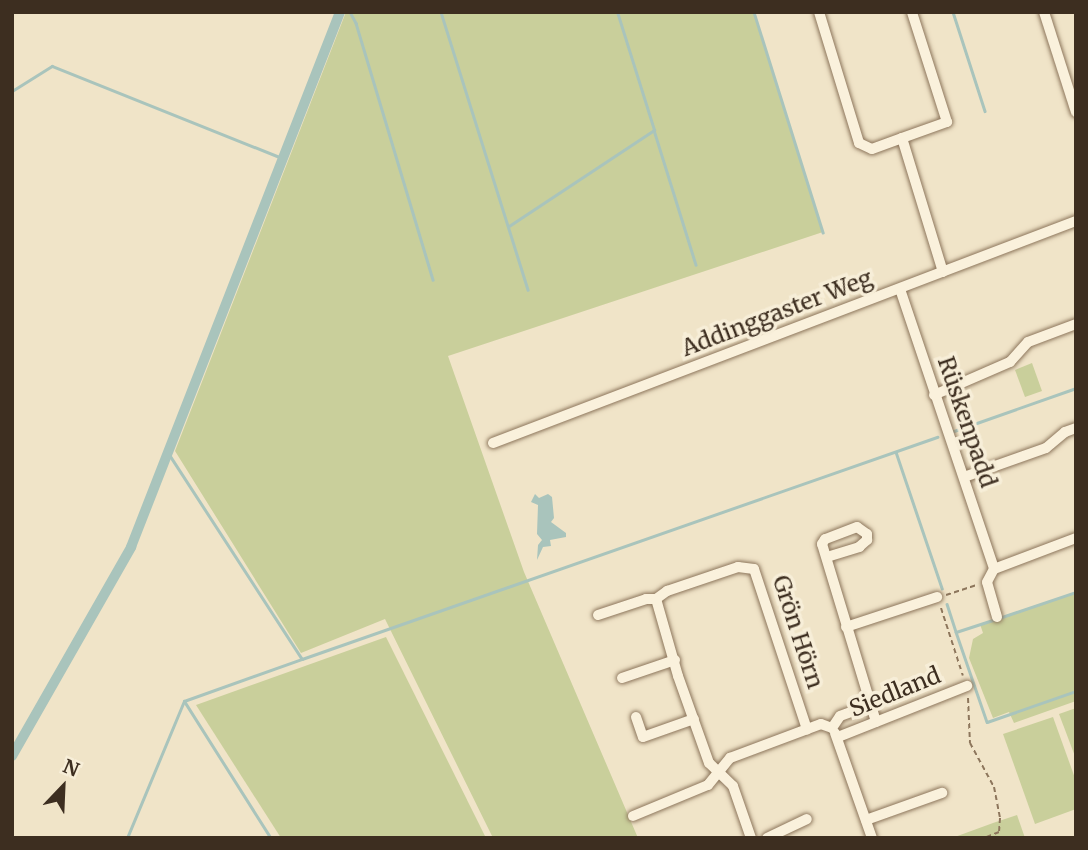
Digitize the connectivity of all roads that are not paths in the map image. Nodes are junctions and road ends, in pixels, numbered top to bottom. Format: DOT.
graph roads {
  1 [pos="819,12"];
  2 [pos="912,12"];
  3 [pos="1044,12"];
  4 [pos="1076,113"];
  5 [pos="902,138"];
  6 [pos="1076,221"];
  7 [pos="943,272"];
  8 [pos="900,289"];
  9 [pos="1076,324"];
  10 [pos="934,395"];
  11 [pos="1076,428"];
  12 [pos="493,443"];
  13 [pos="964,477"];
  14 [pos="1076,538"];
  15 [pos="827,557"];
  16 [pos="994,569"];
  17 [pos="937,597"];
  18 [pos="656,599"];
  19 [pos="598,615"];
  20 [pos="997,617"];
  21 [pos="846,627"];
  22 [pos="675,660"];
  23 [pos="622,678"];
  24 [pos="967,686"];
  25 [pos="870,705"];
  26 [pos="636,717"];
  27 [pos="694,719"];
  28 [pos="876,722"];
  29 [pos="807,729"];
  30 [pos="835,733"];
  31 [pos="720,773"];
  32 [pos="942,793"];
  33 [pos="633,816"];
  34 [pos="807,819"];
  35 [pos="866,820"];
  36 [pos="751,838"];
  37 [pos="767,838"];
  38 [pos="872,838"];
  1 -- 5 [label="street"];
  2 -- 5 [label="street"];
  3 -- 4 [label="street"];
  5 -- 7 [label="street"];
  6 -- 7 [label="street, Addinggaster Weg"];
  7 -- 8 [label="street, Addinggaster Weg"];
  8 -- 10 [label="street, Rüskenpadd"];
  8 -- 12 [label="street, Addinggaster Weg"];
  9 -- 10 [label="street"];
  10 -- 13 [label="street, Rüskenpadd"];
  11 -- 13 [label="street"];
  13 -- 16 [label="street, Rüskenpadd"];
  14 -- 16 [label="street"];
  15 -- 21 [label="street"];
  16 -- 20 [label="street"];
  17 -- 21 [label="street"];
  18 -- 19 [label="street, Grön Hörn"];
  18 -- 22 [label="street"];
  18 -- 29 [label="street, Grön Hörn"];
  21 -- 25 [label="street"];
  22 -- 23 [label="street"];
  22 -- 27 [label="street"];
  24 -- 28 [label="street, Siedland"];
  25 -- 28 [label="street"];
  25 -- 30 [label="street, Siedland"];
  26 -- 27 [label="street"];
  27 -- 31 [label="street"];
  28 -- 30 [label="street, Siedland"];
  29 -- 30 [label="street"];
  29 -- 31 [label="street"];
  30 -- 35 [label="street, Siedland"];
  31 -- 33 [label="street"];
  31 -- 36 [label="street"];
  32 -- 35 [label="street"];
  34 -- 37 [label="street"];
  35 -- 38 [label="street, Siedland"];
}
